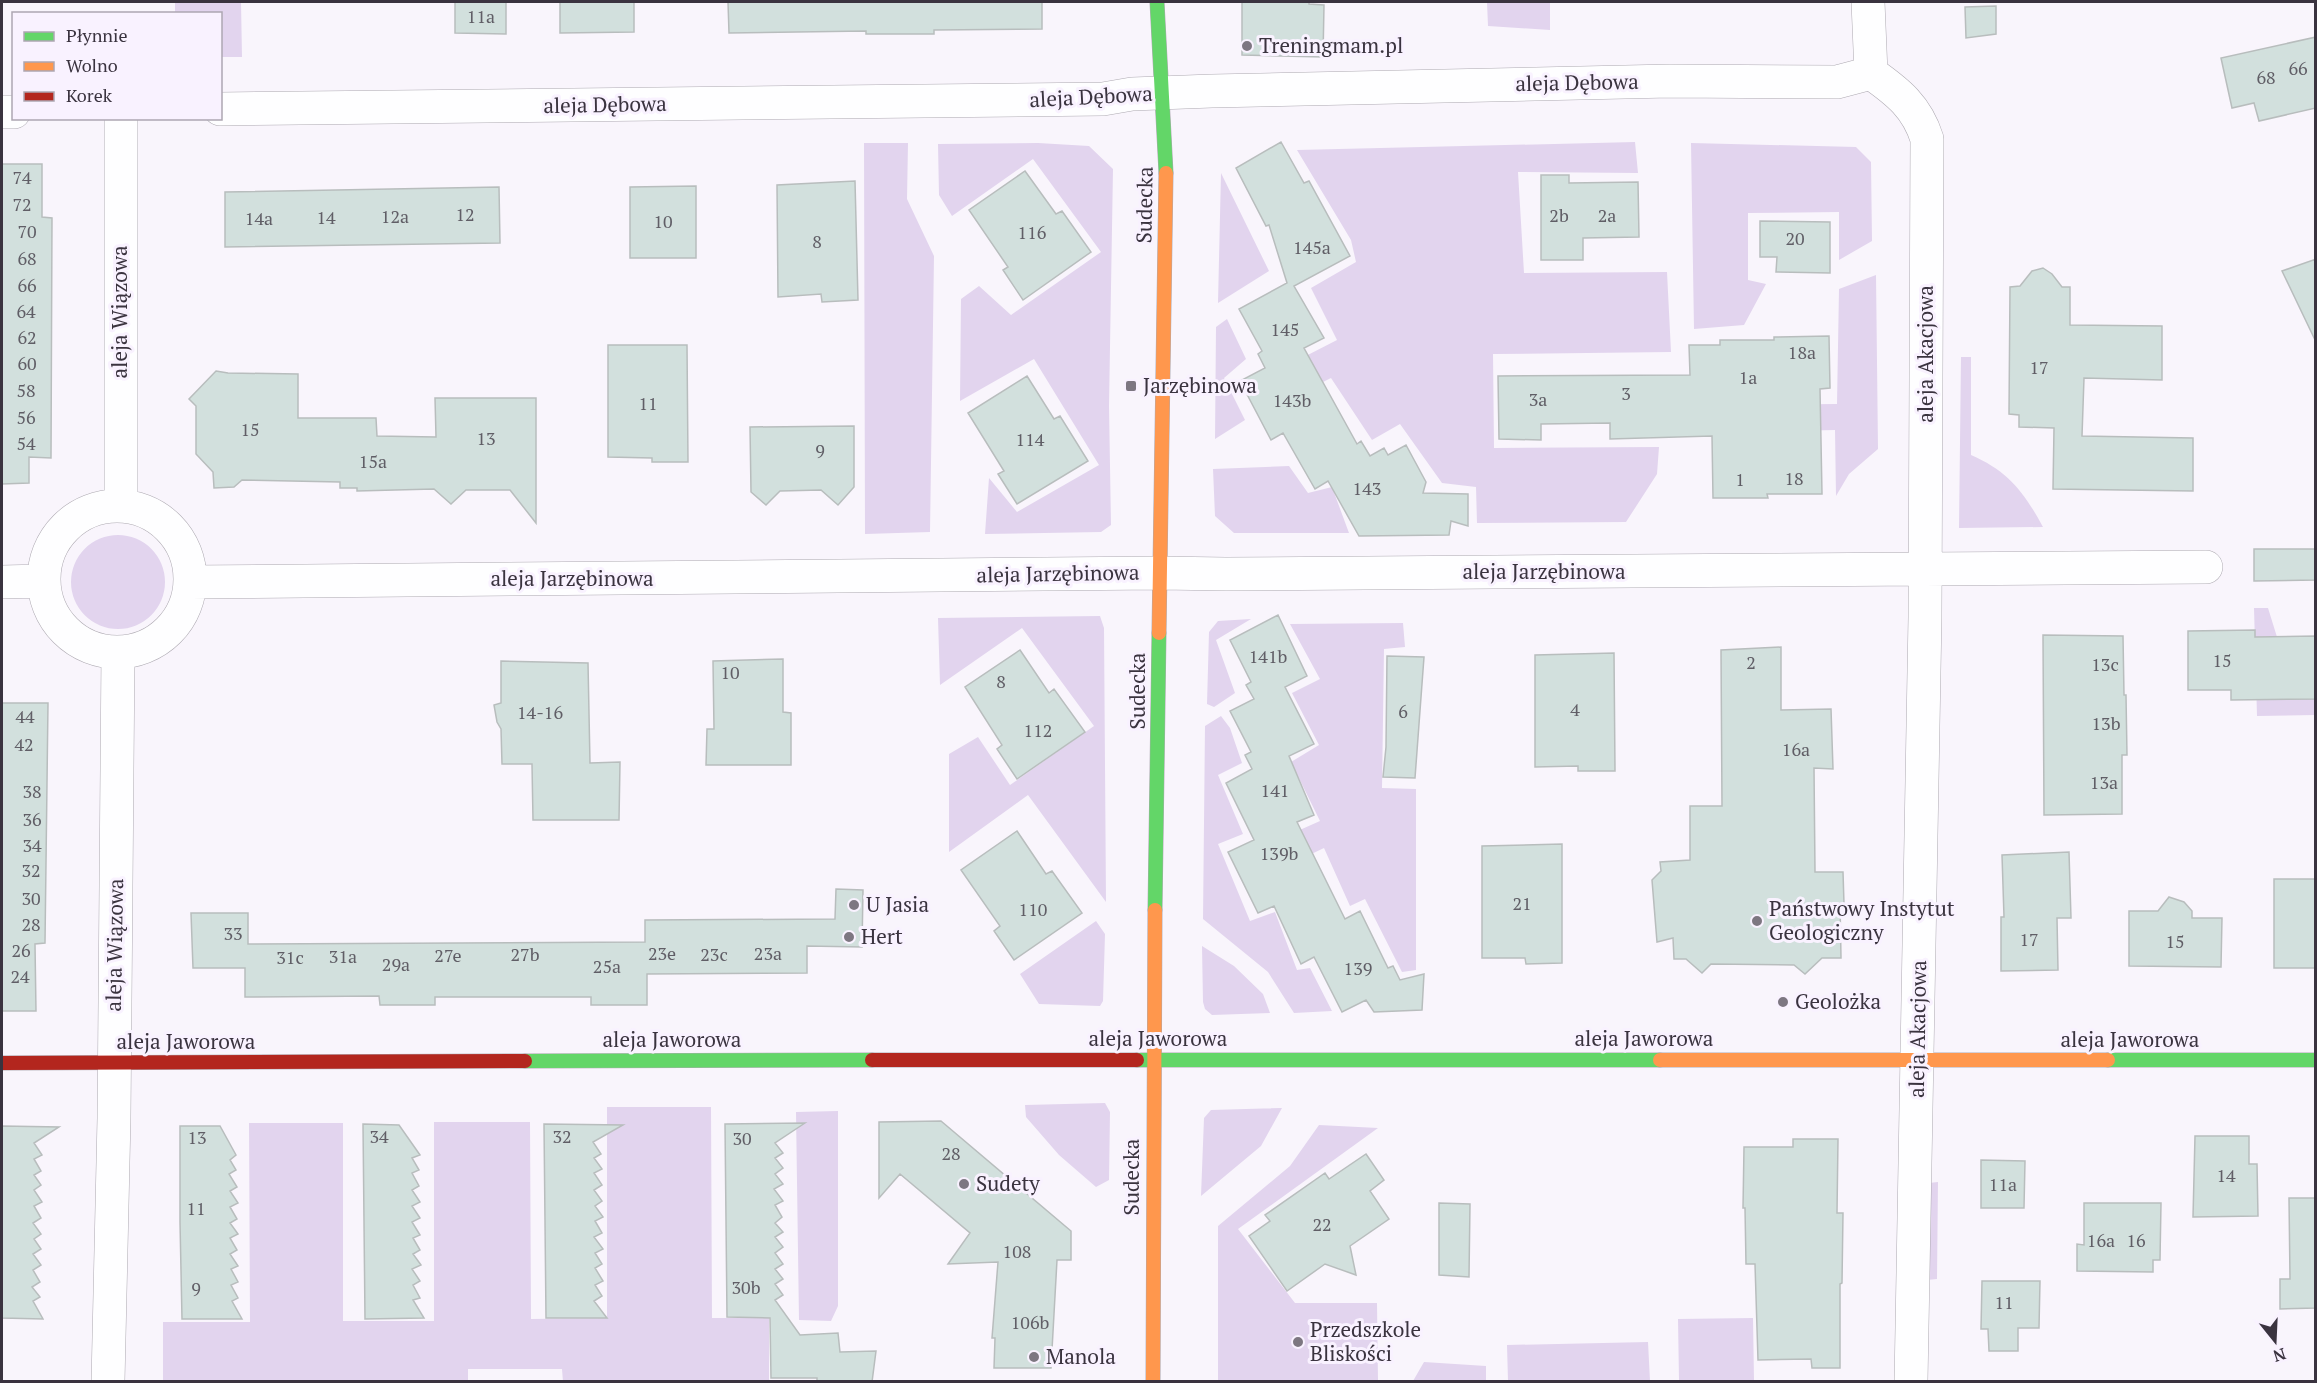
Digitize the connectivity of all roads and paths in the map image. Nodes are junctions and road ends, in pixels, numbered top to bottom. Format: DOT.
graph roads {
  1 [pos="1157,2"];
  2 [pos="1868,2"];
  3 [pos="1871,73"];
  4 [pos="1162,94"];
  5 [pos="222,109"];
  6 [pos="121,120"];
  7 [pos="121,505"];
  8 [pos="2206,567"];
  9 [pos="1925,568"];
  10 [pos="1160,573"];
  11 [pos="43,581"];
  12 [pos="2,582"];
  13 [pos="190,582"];
  14 [pos="118,653"];
  15 [pos="1919,1059"];
  16 [pos="2316,1060"];
  17 [pos="1153,1061"];
  18 [pos="114,1063"];
  19 [pos="2,1064"];
  20 [pos="108,1382"];
  21 [pos="1153,1382"];
  22 [pos="1911,1382"];
  1 -- 4 [label="street, Sudecka"];
  2 -- 3 [label="street"];
  3 -- 4 [label="street, aleja Dębowa"];
  3 -- 9 [label="street, aleja Akacjowa"];
  4 -- 5 [label="street, aleja Dębowa"];
  4 -- 10 [label="street, Sudecka"];
  6 -- 7 [label="street, aleja Wiązowa"];
  7 -- 11 [label="street"];
  7 -- 13 [label="street"];
  8 -- 9 [label="street"];
  9 -- 10 [label="street, aleja Jarzębinowa"];
  9 -- 15 [label="street, aleja Akacjowa"];
  10 -- 13 [label="street, aleja Jarzębinowa"];
  10 -- 17 [label="street, Sudecka"];
  11 -- 12 [label="street"];
  11 -- 14 [label="street"];
  13 -- 14 [label="street"];
  14 -- 18 [label="street, aleja Wiązowa"];
  15 -- 16 [label="street, aleja Jaworowa"];
  15 -- 17 [label="street, aleja Jaworowa"];
  15 -- 22 [label="street, aleja Akacjowa"];
  17 -- 18 [label="street, aleja Jaworowa"];
  17 -- 21 [label="street, Sudecka"];
  18 -- 19 [label="street, aleja Jaworowa"];
  18 -- 20 [label="street, aleja Wiązowa"];
}
